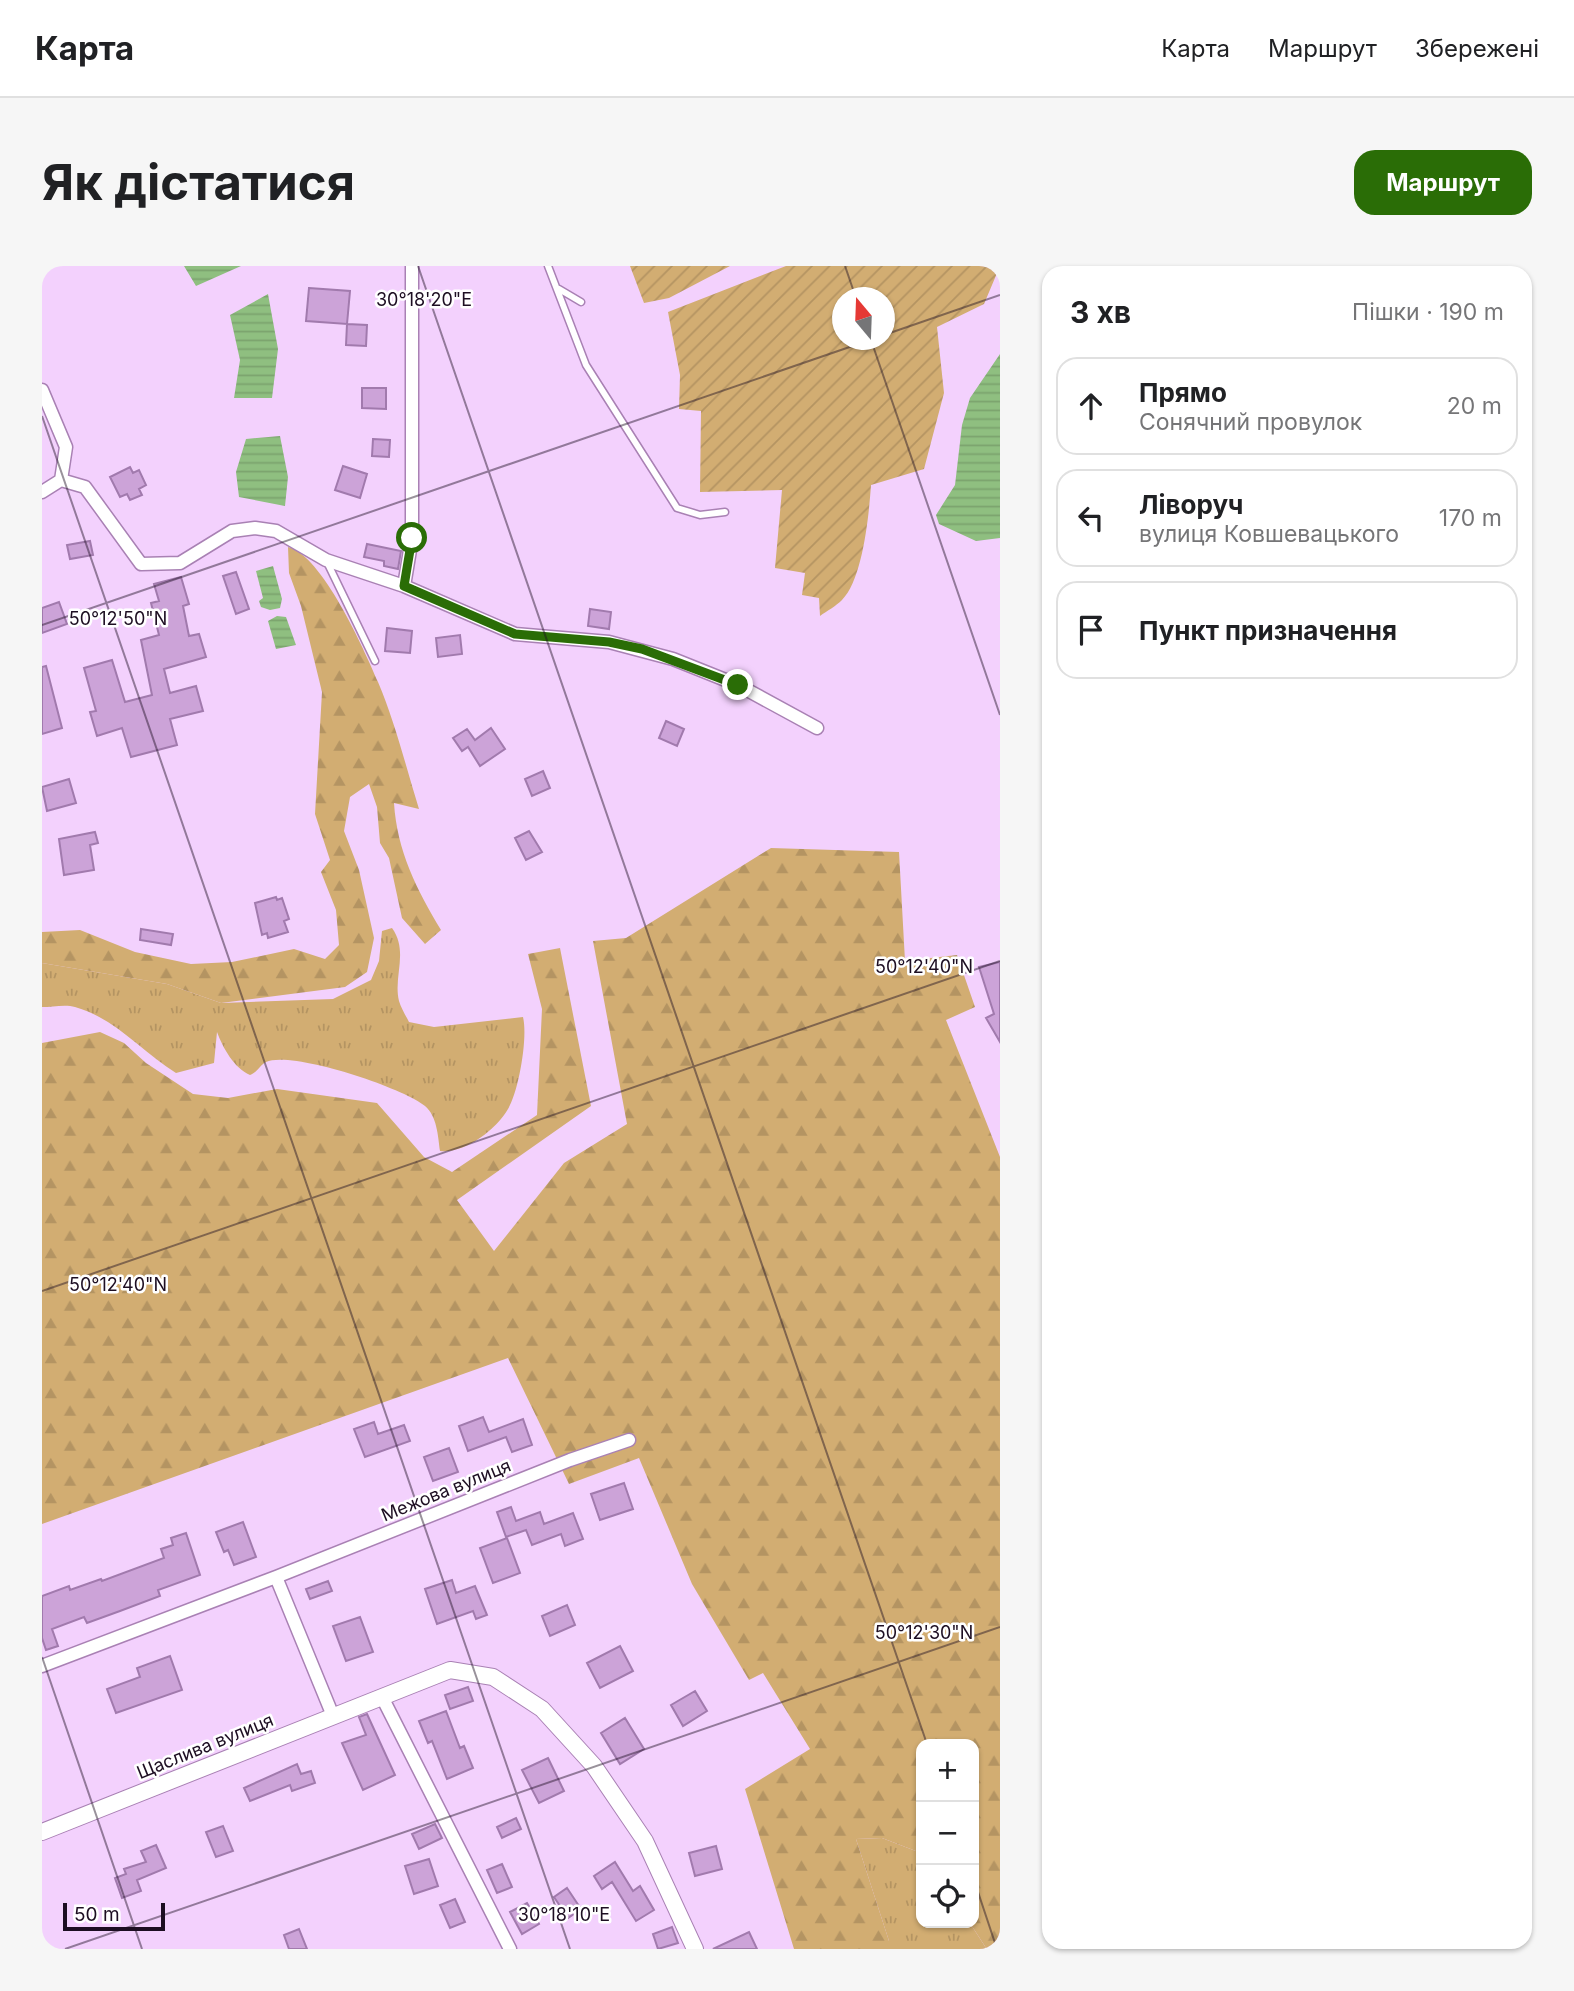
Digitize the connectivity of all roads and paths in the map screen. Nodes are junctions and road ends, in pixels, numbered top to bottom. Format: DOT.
graph roads {
  1 [pos="412,266"];
  2 [pos="548,266"];
  3 [pos="559,289"];
  4 [pos="581,302"];
  5 [pos="42,390"];
  6 [pos="61,480"];
  7 [pos="42,492"];
  8 [pos="725,512"];
  9 [pos="326,560"];
  10 [pos="404,586"];
  11 [pos="375,661"];
  12 [pos="817,728"];
  13 [pos="629,1440"];
  14 [pos="276,1577"];
  15 [pos="42,1666"];
  16 [pos="382,1697"];
  17 [pos="333,1716"];
  18 [pos="42,1832"];
  19 [pos="510,1949"];
  20 [pos="695,1949"];
  1 -- 10 [label="street"];
  2 -- 3 [label="lane"];
  3 -- 4 [label="lane"];
  3 -- 8 [label="lane"];
  5 -- 6 [label="street"];
  6 -- 7 [label="street"];
  6 -- 9 [label="street"];
  9 -- 10 [label="street"];
  9 -- 11 [label="lane"];
  10 -- 12 [label="street"];
  13 -- 14 [label="street, Межова вулиця"];
  14 -- 15 [label="street, Межова вулиця"];
  14 -- 17 [label="street"];
  16 -- 17 [label="street, Щаслива вулиця"];
  16 -- 19 [label="street"];
  16 -- 20 [label="street, Щаслива вулиця"];
  17 -- 18 [label="street, Щаслива вулиця"];
}
